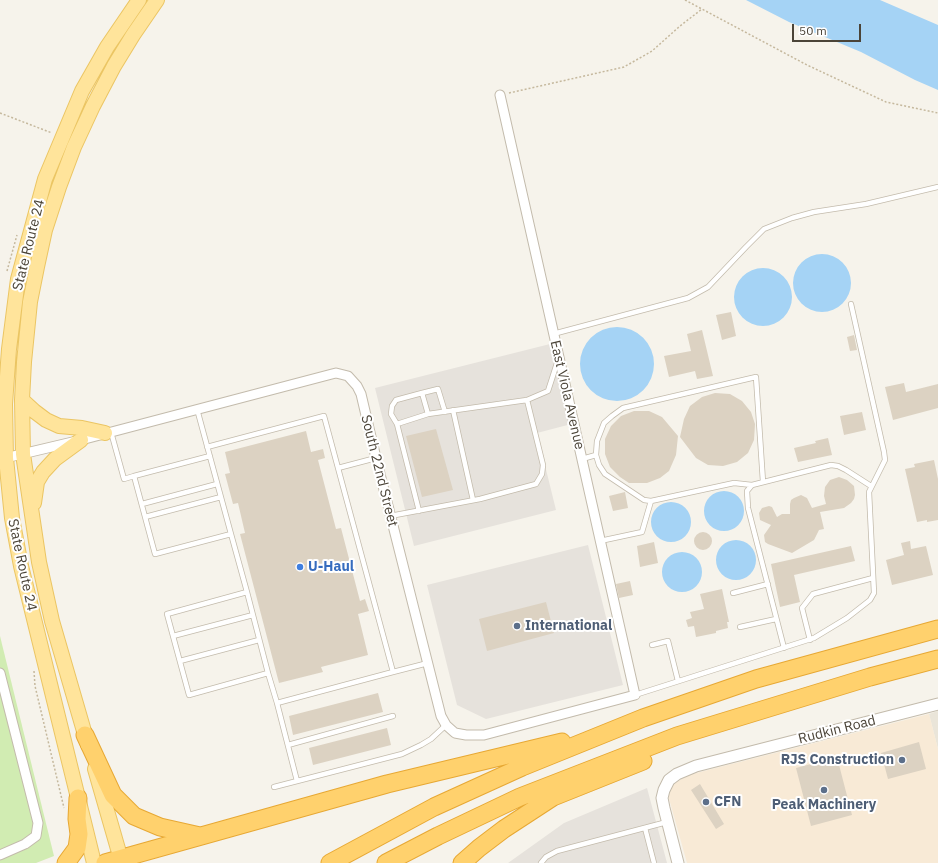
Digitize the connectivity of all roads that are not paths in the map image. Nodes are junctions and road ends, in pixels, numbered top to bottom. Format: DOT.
graph roads {
  1 [pos="139,0"];
  2 [pos="157,0"];
  3 [pos="500,95"];
  4 [pos="938,186"];
  5 [pos="852,304"];
  6 [pos="553,334"];
  7 [pos="558,358"];
  8 [pos="422,393"];
  9 [pos="22,400"];
  10 [pos="527,400"];
  11 [pos="197,409"];
  12 [pos="453,410"];
  13 [pos="445,412"];
  14 [pos="428,414"];
  15 [pos="397,424"];
  16 [pos="108,432"];
  17 [pos="81,440"];
  18 [pos="208,447"];
  19 [pos="23,454"];
  20 [pos="596,455"];
  21 [pos="210,456"];
  22 [pos="376,458"];
  23 [pos="3,459"];
  24 [pos="582,459"];
  25 [pos="338,468"];
  26 [pos="134,476"];
  27 [pos="763,482"];
  28 [pos="217,484"];
  29 [pos="752,485"];
  30 [pos="871,486"];
  31 [pos="221,497"];
  32 [pos="472,500"];
  33 [pos="651,501"];
  34 [pos="142,504"];
  35 [pos="31,511"];
  36 [pos="419,511"];
  37 [pos="390,516"];
  38 [pos="146,517"];
  39 [pos="231,534"];
  40 [pos="600,541"];
  41 [pos="873,578"];
  42 [pos="768,584"];
  43 [pos="247,592"];
  44 [pos="733,593"];
  45 [pos="253,615"];
  46 [pos="776,619"];
  47 [pos="740,627"];
  48 [pos="938,629"];
  49 [pos="173,636"];
  50 [pos="259,640"];
  51 [pos="810,640"];
  52 [pos="652,645"];
  53 [pos="784,648"];
  54 [pos="938,659"];
  55 [pos="180,662"];
  56 [pos="428,663"];
  57 [pos="393,672"];
  58 [pos="0,673"];
  59 [pos="268,674"];
  60 [pos="870,678"];
  61 [pos="678,681"];
  62 [pos="635,695"];
  63 [pos="277,703"];
  64 [pos="938,704"];
  65 [pos="393,716"];
  66 [pos="643,718"];
  67 [pos="446,725"];
  68 [pos="85,735"];
  69 [pos="288,745"];
  70 [pos="298,780"];
  71 [pos="274,786"];
  72 [pos="78,798"];
  73 [pos="667,822"];
  74 [pos="645,828"];
  75 [pos="202,836"];
  76 [pos="0,855"];
  77 [pos="116,862"];
  78 [pos="66,863"];
  79 [pos="94,863"];
  80 [pos="330,863"];
  81 [pos="386,863"];
  82 [pos="462,863"];
  83 [pos="541,863"];
  84 [pos="654,863"];
  85 [pos="678,863"];
  1 -- 23 [label="main road, State Route 24"];
  2 -- 9 [label="main road, State Route 24"];
  3 -- 6 [label="street, East Viola Avenue"];
  4 -- 6 [label="lane"];
  5 -- 30 [label="lane"];
  6 -- 7 [label="street, East Viola Avenue"];
  7 -- 10 [label="lane"];
  7 -- 24 [label="street, East Viola Avenue"];
  8 -- 13 [label="lane"];
  8 -- 14 [label="lane"];
  8 -- 15 [label="lane"];
  9 -- 16 [label="main road"];
  9 -- 19 [label="main road, State Route 24"];
  10 -- 12 [label="lane"];
  10 -- 32 [label="lane"];
  11 -- 16 [label="street, South 22nd Street"];
  11 -- 18 [label="lane"];
  11 -- 22 [label="street, South 22nd Street"];
  12 -- 13 [label="lane"];
  12 -- 32 [label="lane"];
  13 -- 14 [label="lane"];
  14 -- 15 [label="lane"];
  15 -- 36 [label="lane"];
  16 -- 17 [label="street, South 22nd Street"];
  16 -- 26 [label="lane"];
  17 -- 19 [label="street, South 22nd Street"];
  17 -- 35 [label="main road"];
  18 -- 21 [label="lane"];
  18 -- 25 [label="lane"];
  19 -- 23 [label="street, South 22nd Street"];
  19 -- 35 [label="main road, State Route 24"];
  20 -- 24 [label="lane"];
  20 -- 27 [label="lane"];
  20 -- 33 [label="lane"];
  21 -- 26 [label="lane"];
  21 -- 28 [label="lane"];
  22 -- 25 [label="lane"];
  22 -- 37 [label="street, South 22nd Street"];
  23 -- 72 [label="main road, State Route 24"];
  24 -- 40 [label="street, East Viola Avenue"];
  25 -- 57 [label="lane"];
  26 -- 34 [label="lane"];
  27 -- 29 [label="lane"];
  27 -- 30 [label="lane"];
  28 -- 31 [label="lane"];
  28 -- 34 [label="lane"];
  29 -- 33 [label="lane"];
  29 -- 42 [label="lane"];
  30 -- 41 [label="lane"];
  31 -- 38 [label="lane"];
  31 -- 39 [label="lane"];
  32 -- 36 [label="lane"];
  33 -- 40 [label="lane"];
  34 -- 38 [label="lane"];
  35 -- 68 [label="main road, State Route 24"];
  36 -- 37 [label="lane"];
  37 -- 56 [label="street, South 22nd Street"];
  38 -- 39 [label="lane"];
  39 -- 43 [label="lane"];
  40 -- 62 [label="street, East Viola Avenue"];
  41 -- 51 [label="lane"];
  41 -- 51 [label="lane"];
  42 -- 44 [label="lane"];
  42 -- 46 [label="lane"];
  43 -- 45 [label="lane"];
  43 -- 49 [label="lane"];
  45 -- 49 [label="lane"];
  45 -- 50 [label="lane"];
  46 -- 47 [label="lane"];
  46 -- 53 [label="lane"];
  48 -- 66 [label="highway"];
  49 -- 55 [label="lane"];
  50 -- 55 [label="lane"];
  50 -- 59 [label="lane"];
  51 -- 53 [label="lane"];
  52 -- 61 [label="lane"];
  53 -- 61 [label="lane"];
  54 -- 60 [label="highway"];
  55 -- 59 [label="lane"];
  56 -- 57 [label="lane"];
  56 -- 67 [label="street, South 22nd Street"];
  57 -- 63 [label="lane"];
  58 -- 76 [label="street"];
  59 -- 63 [label="lane"];
  60 -- 81 [label="highway"];
  60 -- 82 [label="highway"];
  61 -- 62 [label="lane"];
  62 -- 67 [label="street"];
  63 -- 69 [label="lane"];
  64 -- 73 [label="street, Rudkin Road"];
  65 -- 69 [label="lane"];
  66 -- 75 [label="highway"];
  66 -- 80 [label="highway"];
  67 -- 70 [label="lane"];
  68 -- 75 [label="highway"];
  68 -- 77 [label="main road, State Route 24"];
  69 -- 70 [label="lane"];
  70 -- 71 [label="lane"];
  72 -- 78 [label="highway"];
  72 -- 79 [label="main road, State Route 24"];
  73 -- 74 [label="lane"];
  73 -- 85 [label="street"];
  74 -- 83 [label="lane"];
  74 -- 84 [label="lane"];
  75 -- 77 [label="highway"];
}
